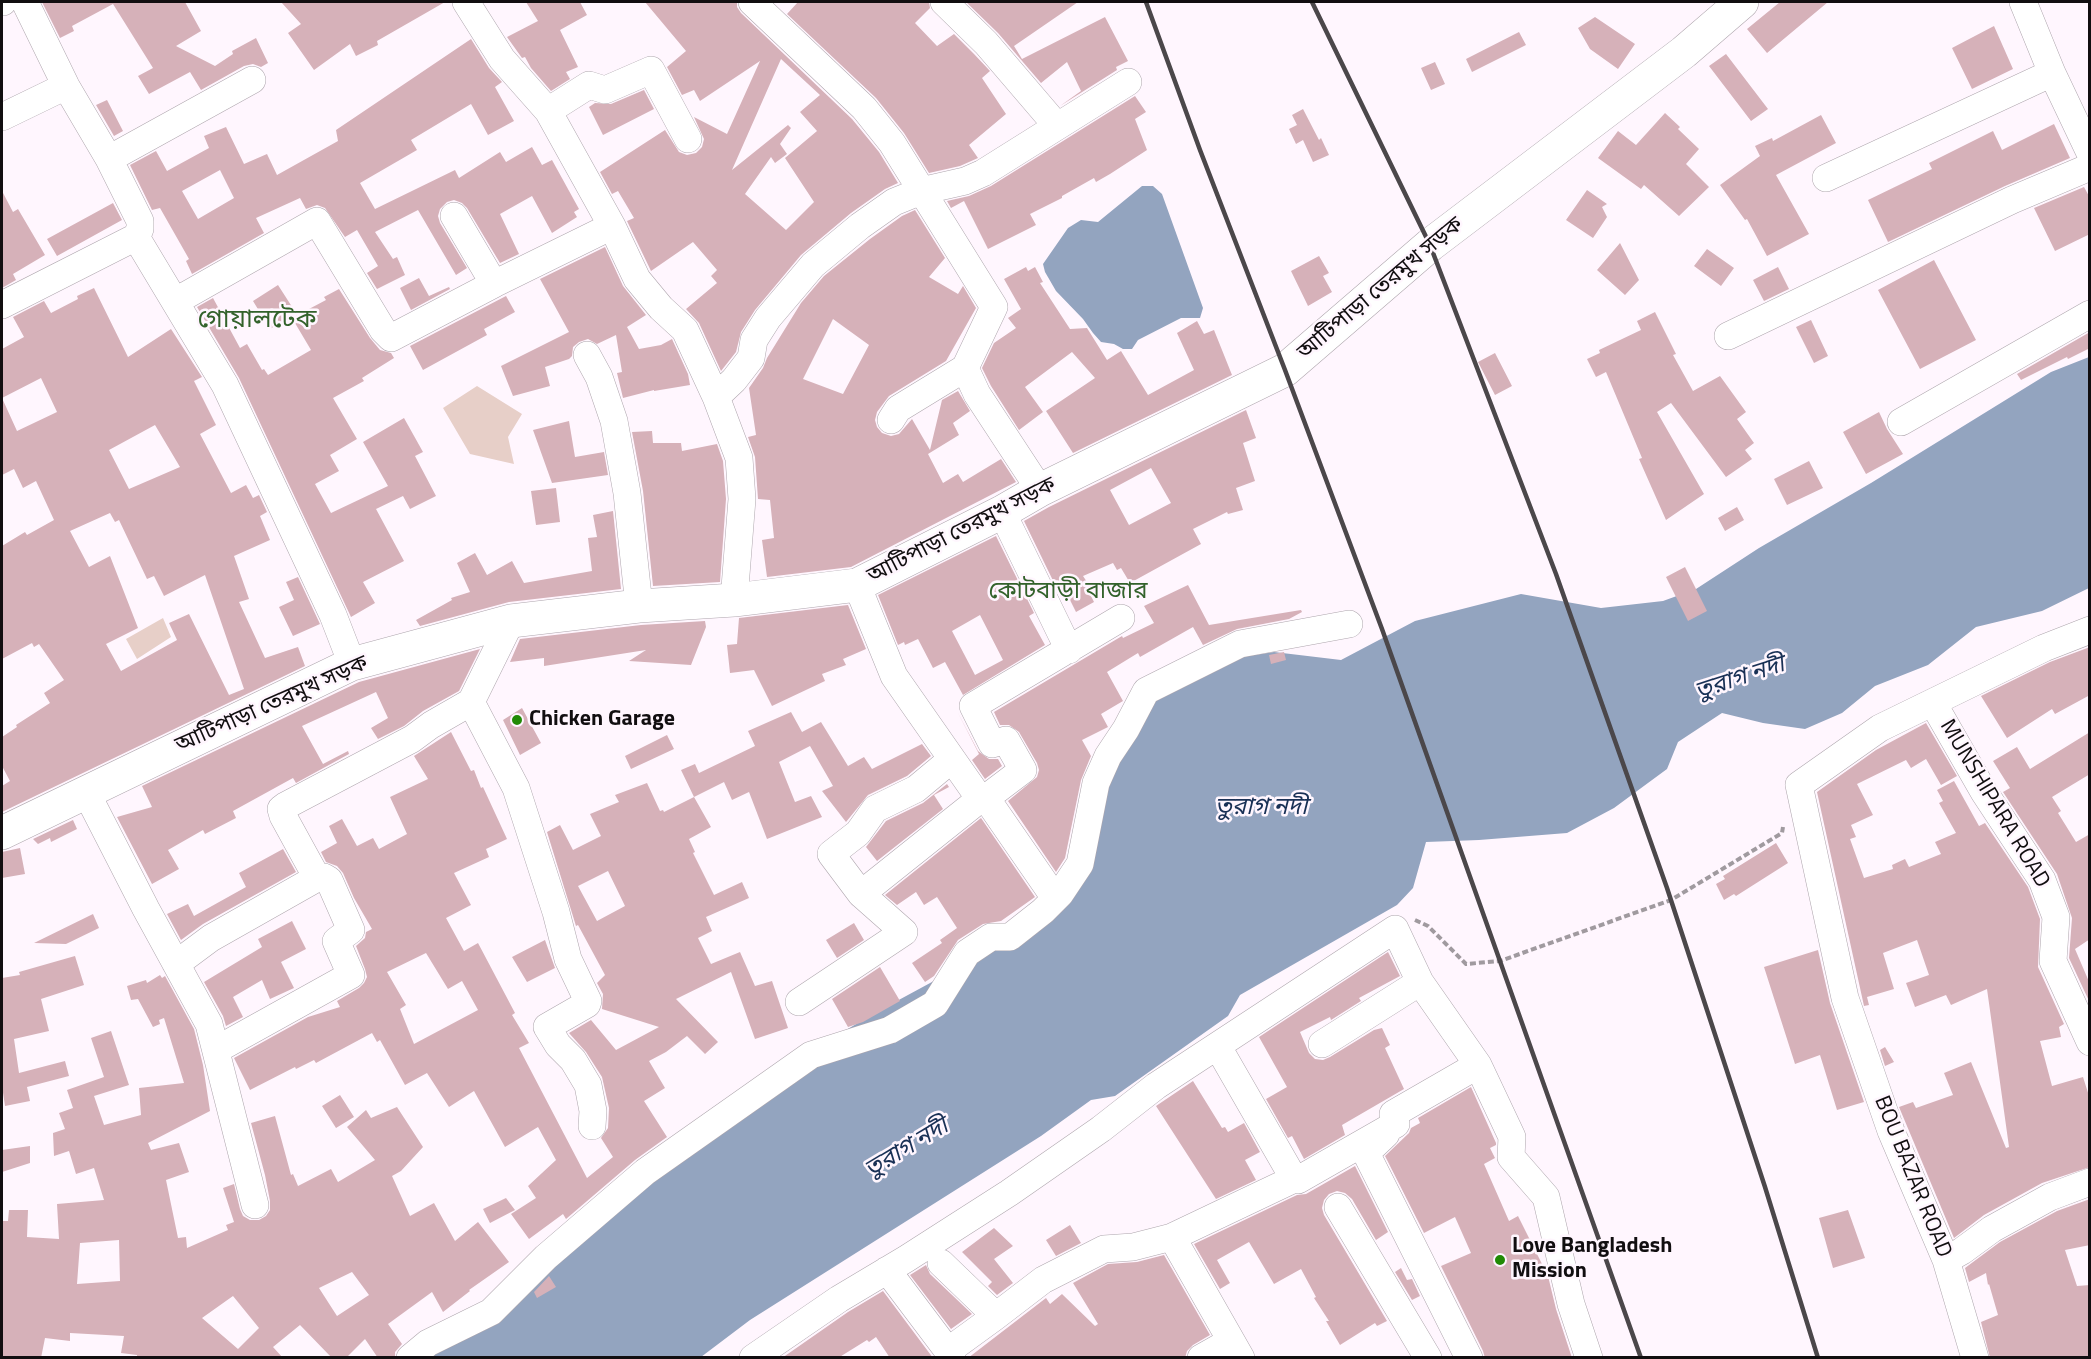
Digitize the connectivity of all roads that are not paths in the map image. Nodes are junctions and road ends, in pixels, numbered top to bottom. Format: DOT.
graph roads {
  1 [pos="25,2"];
  2 [pos="466,2"];
  3 [pos="752,2"];
  4 [pos="944,2"];
  5 [pos="1742,2"];
  6 [pos="2023,2"];
  7 [pos="2052,73"];
  8 [pos="252,80"];
  9 [pos="1128,82"];
  10 [pos="66,86"];
  11 [pos="548,111"];
  12 [pos="2,117"];
  13 [pos="1057,126"];
  14 [pos="688,139"];
  15 [pos="2090,153"];
  16 [pos="109,159"];
  17 [pos="2090,167"];
  18 [pos="1826,177"];
  19 [pos="921,192"];
  20 [pos="454,216"];
  21 [pos="612,226"];
  22 [pos="136,237"];
  23 [pos="494,284"];
  24 [pos="176,301"];
  25 [pos="2,304"];
  26 [pos="2090,314"];
  27 [pos="1728,336"];
  28 [pos="587,355"];
  29 [pos="965,368"];
  30 [pos="716,398"];
  31 [pos="891,420"];
  32 [pos="1901,422"];
  33 [pos="1040,490"];
  34 [pos="1002,512"];
  35 [pos="857,585"];
  36 [pos="734,600"];
  37 [pos="639,606"];
  38 [pos="1121,618"];
  39 [pos="511,621"];
  40 [pos="1349,624"];
  41 [pos="2090,630"];
  42 [pos="1069,650"];
  43 [pos="352,664"];
  44 [pos="471,702"];
  45 [pos="1933,703"];
  46 [pos="952,759"];
  47 [pos="86,792"];
  48 [pos="983,798"];
  49 [pos="2,832"];
  50 [pos="317,878"];
  51 [pos="861,894"];
  52 [pos="1055,898"];
  53 [pos="176,964"];
  54 [pos="1420,982"];
  55 [pos="799,1002"];
  56 [pos="2090,1042"];
  57 [pos="1322,1044"];
  58 [pos="1218,1047"];
  59 [pos="216,1050"];
  60 [pos="1478,1065"];
  61 [pos="1396,1124"];
  62 [pos="592,1126"];
  63 [pos="1294,1179"];
  64 [pos="2090,1182"];
  65 [pos="255,1205"];
  66 [pos="1338,1207"];
  67 [pos="1172,1237"];
  68 [pos="1946,1260"];
  69 [pos="941,1263"];
  70 [pos="887,1270"];
  71 [pos="996,1316"];
  72 [pos="1236,1349"];
  73 [pos="950,1354"];
  74 [pos="410,1358"];
  75 [pos="753,1358"];
  76 [pos="1201,1358"];
  77 [pos="1428,1358"];
  78 [pos="1469,1358"];
  79 [pos="1589,1358"];
  80 [pos="1975,1358"];
  1 -- 10 [label="street"];
  2 -- 11 [label="street"];
  3 -- 19 [label="street"];
  4 -- 13 [label="street"];
  5 -- 33 [label="main road, আটিপাড়া তেরমুখ সড়ক"];
  6 -- 7 [label="street"];
  7 -- 15 [label="street"];
  7 -- 18 [label="street"];
  8 -- 16 [label="street"];
  9 -- 13 [label="street"];
  10 -- 12 [label="street"];
  10 -- 16 [label="street"];
  11 -- 14 [label="street"];
  11 -- 21 [label="street"];
  13 -- 19 [label="street"];
  16 -- 22 [label="street"];
  17 -- 27 [label="street"];
  19 -- 29 [label="street"];
  19 -- 30 [label="street"];
  20 -- 23 [label="street"];
  21 -- 23 [label="street"];
  21 -- 30 [label="street"];
  22 -- 24 [label="street"];
  22 -- 25 [label="street"];
  23 -- 24 [label="street"];
  24 -- 43 [label="street"];
  26 -- 32 [label="street"];
  28 -- 37 [label="street"];
  29 -- 31 [label="street"];
  29 -- 33 [label="street"];
  30 -- 36 [label="street"];
  33 -- 34 [label="main road, আটিপাড়া তেরমুখ সড়ক"];
  34 -- 35 [label="main road, আটিপাড়া তেরমুখ সড়ক"];
  34 -- 42 [label="street"];
  35 -- 36 [label="main road, আটিপাড়া তেরমুখ সড়ক"];
  35 -- 46 [label="street"];
  36 -- 37 [label="main road, আটিপাড়া তেরমুখ সড়ক"];
  37 -- 39 [label="main road, আটিপাড়া তেরমুখ সড়ক"];
  38 -- 42 [label="street"];
  39 -- 43 [label="main road, আটিপাড়া তেরমুখ সড়ক"];
  39 -- 44 [label="street"];
  40 -- 52 [label="street"];
  41 -- 45 [label="street"];
  42 -- 48 [label="street"];
  43 -- 47 [label="main road, আটিপাড়া তেরমুখ সড়ক"];
  44 -- 50 [label="street"];
  44 -- 62 [label="street"];
  45 -- 56 [label="street, MUNSHIPARA ROAD"];
  45 -- 68 [label="street, BOU BAZAR ROAD"];
  46 -- 48 [label="street"];
  46 -- 51 [label="street"];
  47 -- 49 [label="main road, আটিপাড়া তেরমুখ সড়ক"];
  47 -- 53 [label="street"];
  48 -- 51 [label="street"];
  48 -- 52 [label="street"];
  50 -- 53 [label="street"];
  50 -- 59 [label="street"];
  51 -- 55 [label="street"];
  52 -- 74 [label="street"];
  53 -- 59 [label="street"];
  54 -- 57 [label="street"];
  54 -- 58 [label="street"];
  54 -- 60 [label="street"];
  58 -- 63 [label="street"];
  58 -- 70 [label="street"];
  59 -- 65 [label="street"];
  60 -- 61 [label="street"];
  60 -- 79 [label="street"];
  61 -- 63 [label="street"];
  61 -- 78 [label="street"];
  63 -- 67 [label="street"];
  64 -- 68 [label="street"];
  66 -- 77 [label="street"];
  67 -- 71 [label="street"];
  67 -- 72 [label="street"];
  68 -- 80 [label="street, BOU BAZAR ROAD"];
  69 -- 71 [label="street"];
  70 -- 73 [label="street"];
  70 -- 75 [label="street"];
  71 -- 73 [label="street"];
  72 -- 76 [label="street"];
}
